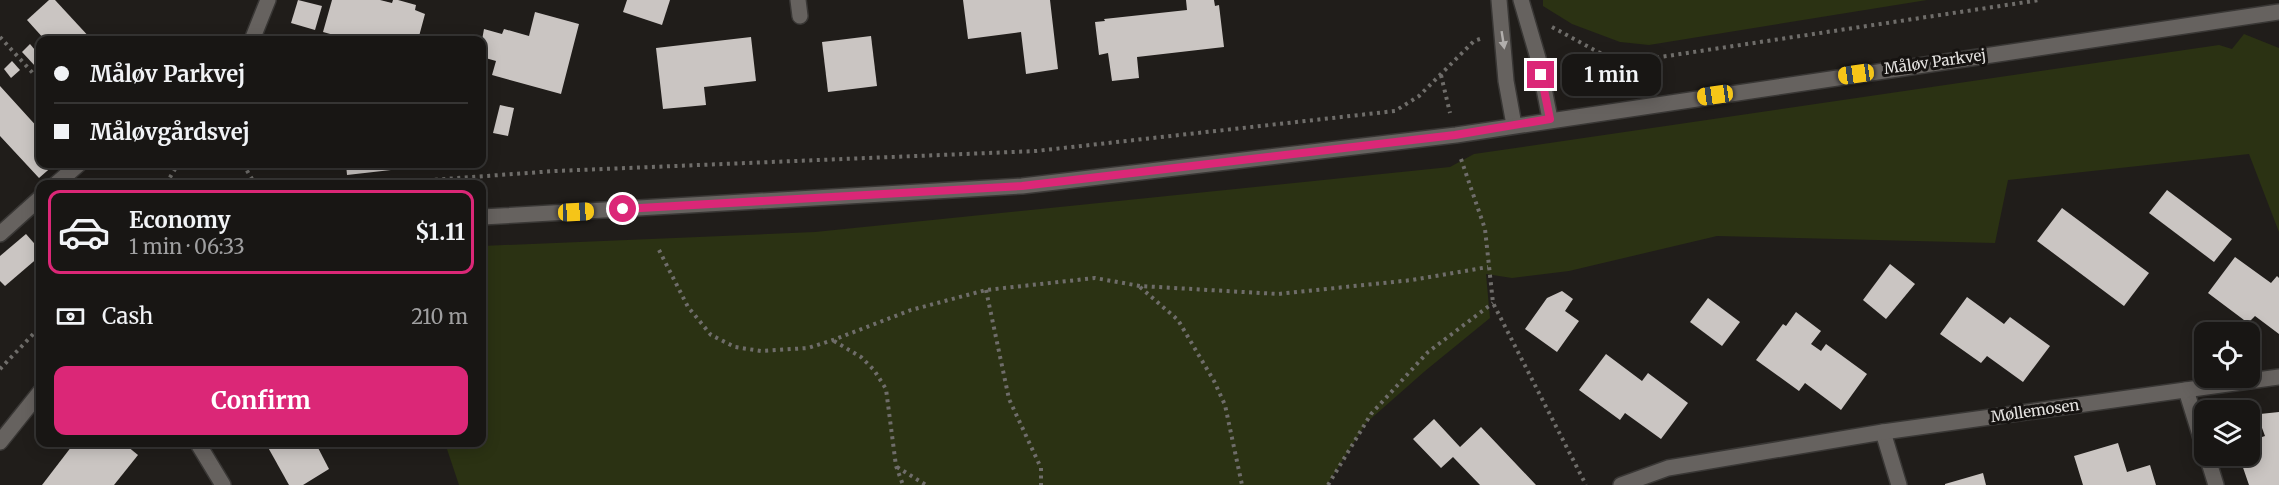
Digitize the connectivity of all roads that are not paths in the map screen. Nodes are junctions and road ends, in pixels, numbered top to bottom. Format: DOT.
graph roads {
  1 [pos="268,0"];
  2 [pos="798,0"];
  3 [pos="1499,0"];
  4 [pos="1521,0"];
  5 [pos="2279,12"];
  6 [pos="800,16"];
  7 [pos="254,36"];
  8 [pos="1550,119"];
  9 [pos="1514,125"];
  10 [pos="74,168"];
  11 [pos="61,180"];
  12 [pos="36,202"];
  13 [pos="486,217"];
  14 [pos="0,234"];
  15 [pos="2279,376"];
  16 [pos="2186,390"];
  17 [pos="36,397"];
  18 [pos="2194,416"];
  19 [pos="1883,432"];
  20 [pos="0,442"];
  21 [pos="200,447"];
  22 [pos="2210,466"];
  23 [pos="223,485"];
  24 [pos="1621,485"];
  25 [pos="1899,485"];
  26 [pos="2216,485"];
  1 -- 7 [label="street"];
  2 -- 6 [label="street"];
  3 -- 9 [label="street, one-way"];
  4 -- 8 [label="street"];
  5 -- 8 [label="street, Måløv Parkvej"];
  8 -- 9 [label="street, Måløv Parkvej"];
  9 -- 13 [label="street, Måløv Parkvej"];
  10 -- 11 [label="street"];
  12 -- 14 [label="street"];
  15 -- 16 [label="street, Møllemosen"];
  16 -- 18 [label="street"];
  16 -- 19 [label="street, Møllemosen"];
  17 -- 20 [label="street"];
  19 -- 24 [label="street, Møllemosen"];
  19 -- 25 [label="street"];
  21 -- 23 [label="street"];
  22 -- 26 [label="street"];
}
